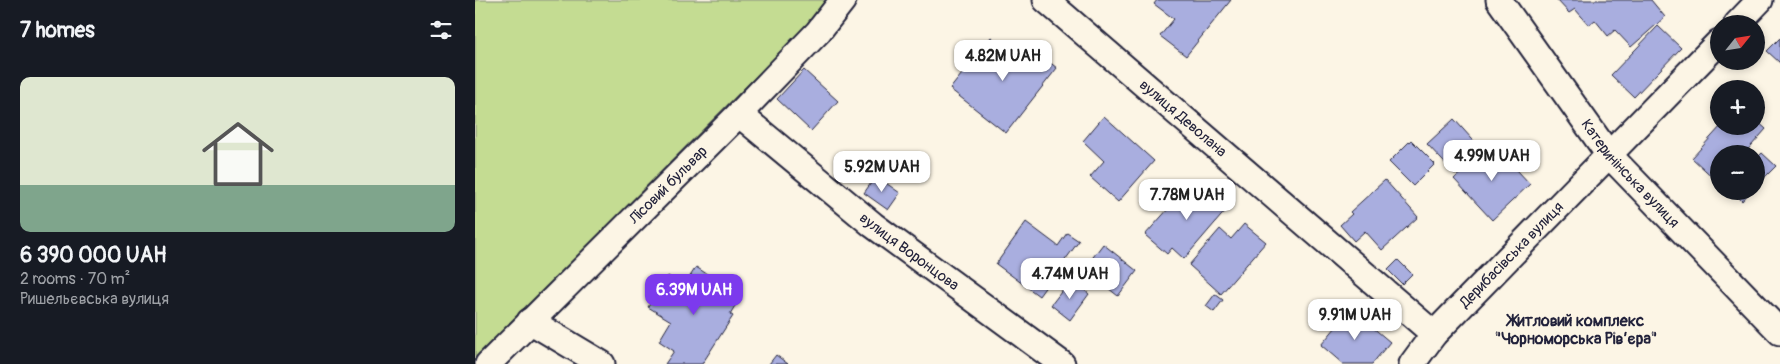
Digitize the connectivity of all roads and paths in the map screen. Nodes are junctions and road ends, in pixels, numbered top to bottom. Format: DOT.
graph roads {
  1 [pos="843,0"];
  2 [pos="1046,0"];
  3 [pos="1499,0"];
  4 [pos="1760,0"];
  5 [pos="1746,15"];
  6 [pos="1710,51"];
  7 [pos="739,114"];
  8 [pos="1609,155"];
  9 [pos="530,321"];
  10 [pos="1780,332"];
  11 [pos="1434,334"];
  12 [pos="488,364"];
  13 [pos="602,364"];
  14 [pos="1062,364"];
  15 [pos="1412,364"];
  1 -- 7 [label="street, Лісовий бульвар"];
  2 -- 11 [label="street, вулиця Деволана"];
  3 -- 8 [label="street, Катеринінська вулиця"];
  4 -- 5 [label="street"];
  6 -- 8 [label="street, Дерибасівська вулиця"];
  7 -- 9 [label="street, Лісовий бульвар"];
  7 -- 14 [label="street, вулиця Воронцова"];
  8 -- 10 [label="street, Катеринінська вулиця"];
  8 -- 11 [label="street, Дерибасівська вулиця"];
  9 -- 12 [label="street, Лісовий бульвар"];
  9 -- 13 [label="street"];
  11 -- 15 [label="street, Дерибасівська вулиця"];
}
